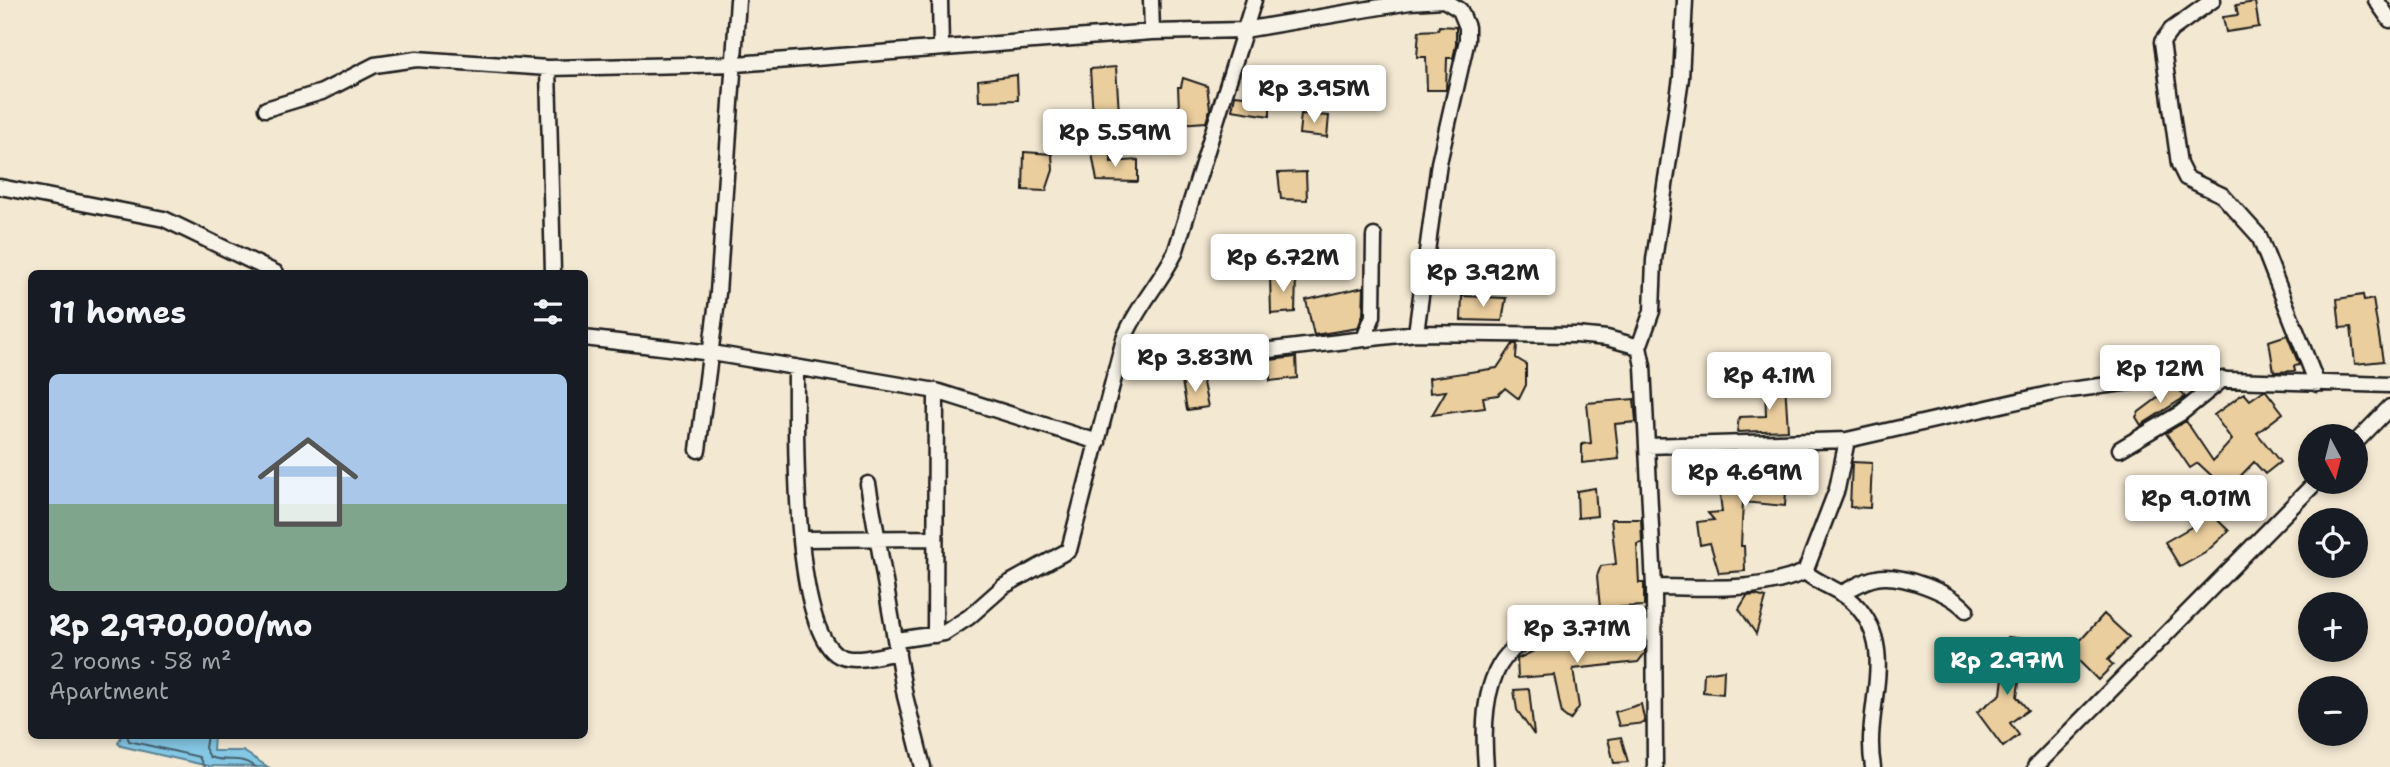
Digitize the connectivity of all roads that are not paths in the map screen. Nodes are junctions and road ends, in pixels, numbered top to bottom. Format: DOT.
graph roads {
  1 [pos="738,0"];
  2 [pos="940,0"];
  3 [pos="1151,0"];
  4 [pos="1254,0"];
  5 [pos="1685,0"];
  6 [pos="2213,0"];
  7 [pos="2376,0"];
  8 [pos="2390,20"];
  9 [pos="1244,30"];
  10 [pos="1152,32"];
  11 [pos="941,48"];
  12 [pos="736,64"];
  13 [pos="548,68"];
  14 [pos="265,109"];
  15 [pos="0,187"];
  16 [pos="1374,236"];
  17 [pos="270,270"];
  18 [pos="553,270"];
  19 [pos="1416,333"];
  20 [pos="1365,336"];
  21 [pos="588,338"];
  22 [pos="1639,347"];
  23 [pos="712,353"];
  24 [pos="796,367"];
  25 [pos="1117,368"];
  26 [pos="2223,379"];
  27 [pos="2318,384"];
  28 [pos="2390,385"];
  29 [pos="936,391"];
  30 [pos="2390,407"];
  31 [pos="2368,430"];
  32 [pos="1847,440"];
  33 [pos="1098,442"];
  34 [pos="1647,446"];
  35 [pos="2120,449"];
  36 [pos="698,450"];
  37 [pos="868,484"];
  38 [pos="2304,494"];
  39 [pos="935,538"];
  40 [pos="878,539"];
  41 [pos="801,540"];
  42 [pos="1805,572"];
  43 [pos="1654,587"];
  44 [pos="1842,593"];
  45 [pos="1966,610"];
  46 [pos="1654,629"];
  47 [pos="935,635"];
  48 [pos="897,646"];
  49 [pos="923,767"];
  50 [pos="1486,767"];
  51 [pos="1655,767"];
  52 [pos="1873,767"];
  53 [pos="2035,767"];
  1 -- 12 [label="street"];
  2 -- 11 [label="street"];
  3 -- 10 [label="street"];
  4 -- 9 [label="street"];
  5 -- 22 [label="street"];
  6 -- 27 [label="street"];
  7 -- 8 [label="street"];
  9 -- 10 [label="street"];
  9 -- 19 [label="street"];
  9 -- 25 [label="street"];
  10 -- 11 [label="street"];
  11 -- 12 [label="street"];
  12 -- 13 [label="street"];
  12 -- 23 [label="street"];
  13 -- 14 [label="street"];
  13 -- 18 [label="street"];
  15 -- 17 [label="street"];
  16 -- 20 [label="street"];
  19 -- 20 [label="street"];
  19 -- 22 [label="street"];
  20 -- 25 [label="street"];
  21 -- 23 [label="street"];
  22 -- 34 [label="street"];
  23 -- 24 [label="street"];
  23 -- 36 [label="street"];
  24 -- 29 [label="street"];
  24 -- 41 [label="street"];
  25 -- 33 [label="street"];
  26 -- 27 [label="street"];
  26 -- 32 [label="street"];
  26 -- 35 [label="street"];
  27 -- 28 [label="street"];
  29 -- 33 [label="street"];
  29 -- 39 [label="street"];
  30 -- 31 [label="street"];
  32 -- 34 [label="street"];
  32 -- 42 [label="street"];
  33 -- 47 [label="street"];
  34 -- 43 [label="street"];
  37 -- 40 [label="street"];
  38 -- 53 [label="street"];
  39 -- 40 [label="street"];
  39 -- 47 [label="street"];
  40 -- 41 [label="street"];
  40 -- 48 [label="street"];
  41 -- 48 [label="street"];
  42 -- 43 [label="street"];
  42 -- 44 [label="street"];
  43 -- 46 [label="street"];
  44 -- 45 [label="street"];
  44 -- 52 [label="street"];
  46 -- 50 [label="street"];
  46 -- 51 [label="street"];
  47 -- 48 [label="street"];
  48 -- 49 [label="street"];
}
